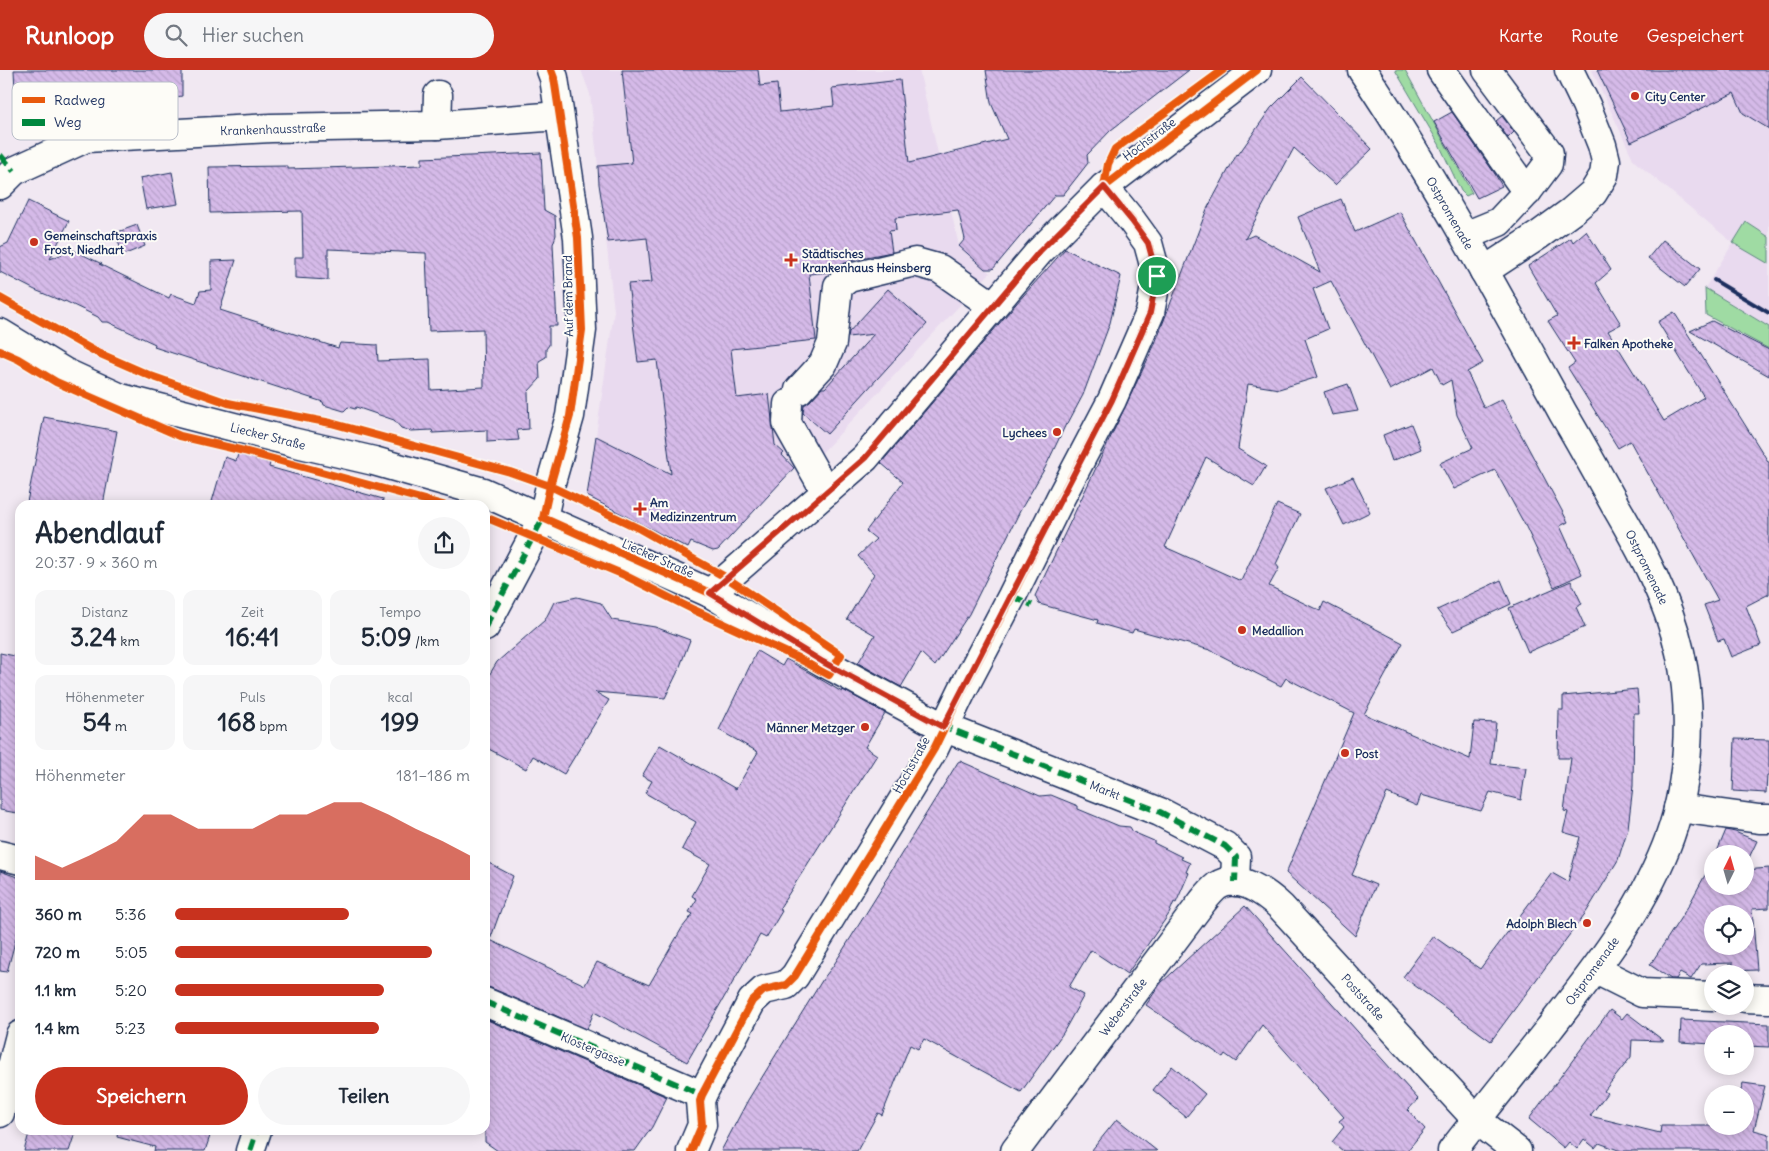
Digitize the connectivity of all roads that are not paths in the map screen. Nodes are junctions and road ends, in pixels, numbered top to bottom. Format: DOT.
graph roads {
  1 [pos="551,70"];
  2 [pos="1257,70"];
  3 [pos="1362,70"];
  4 [pos="1441,70"];
  5 [pos="1486,70"];
  6 [pos="1569,70"];
  7 [pos="438,95"];
  8 [pos="559,116"];
  9 [pos="436,126"];
  10 [pos="178,133"];
  11 [pos="82,140"];
  12 [pos="0,185"];
  13 [pos="1104,187"];
  14 [pos="1527,192"];
  15 [pos="1465,236"];
  16 [pos="1484,271"];
  17 [pos="993,306"];
  18 [pos="0,333"];
  19 [pos="826,492"];
  20 [pos="543,518"];
  21 [pos="710,593"];
  22 [pos="490,618"];
  23 [pos="943,727"];
  24 [pos="1678,808"];
  25 [pos="1769,818"];
  26 [pos="0,855"];
  27 [pos="15,859"];
  28 [pos="1239,882"];
  29 [pos="1596,970"];
  30 [pos="1704,996"];
  31 [pos="1754,998"];
  32 [pos="1769,999"];
  33 [pos="490,1004"];
  34 [pos="15,1054"];
  35 [pos="702,1096"];
  36 [pos="0,1113"];
  37 [pos="1477,1120"];
  38 [pos="255,1135"];
  39 [pos="250,1151"];
  40 [pos="691,1151"];
  41 [pos="1015,1151"];
  42 [pos="1452,1151"];
  43 [pos="1517,1151"];
  1 -- 8 [label="street, Auf dem Brand"];
  2 -- 13 [label="street, Hochstraße"];
  3 -- 15 [label="street, Ostpromenade"];
  4 -- 14 [label="street"];
  5 -- 14 [label="street"];
  6 -- 16 [label="street"];
  7 -- 9 [label="street"];
  8 -- 9 [label="street, Krankenhausstraße"];
  8 -- 20 [label="street, Auf dem Brand"];
  9 -- 10 [label="street, Krankenhausstraße"];
  11 -- 12 [label="street, Krankenhausstraße"];
  13 -- 17 [label="street"];
  13 -- 23 [label="street, Hochstraße"];
  14 -- 15 [label="street"];
  15 -- 16 [label="street, Ostpromenade"];
  16 -- 24 [label="street, Ostpromenade"];
  17 -- 19 [label="street"];
  17 -- 19 [label="street"];
  18 -- 20 [label="street, Liecker Straße"];
  19 -- 21 [label="street"];
  20 -- 21 [label="street, Liecker Straße"];
  20 -- 22 [label="street, Auf dem Brand"];
  21 -- 23 [label="street, Liecker Straße"];
  23 -- 28 [label="street, Markt"];
  23 -- 35 [label="street, Hochstraße"];
  24 -- 25 [label="street"];
  24 -- 29 [label="street, Ostpromenade"];
  26 -- 27 [label="street"];
  28 -- 37 [label="street, Poststraße"];
  28 -- 41 [label="street, Weberstraße"];
  29 -- 30 [label="street"];
  29 -- 37 [label="street, Ostpromenade"];
  31 -- 32 [label="street"];
  33 -- 35 [label="street, Klostergasse"];
  34 -- 36 [label="street"];
  35 -- 40 [label="street, Hochstraße"];
  37 -- 42 [label="street, Ostpromenade"];
  37 -- 43 [label="street, Poststraße"];
  38 -- 39 [label="street"];
}
